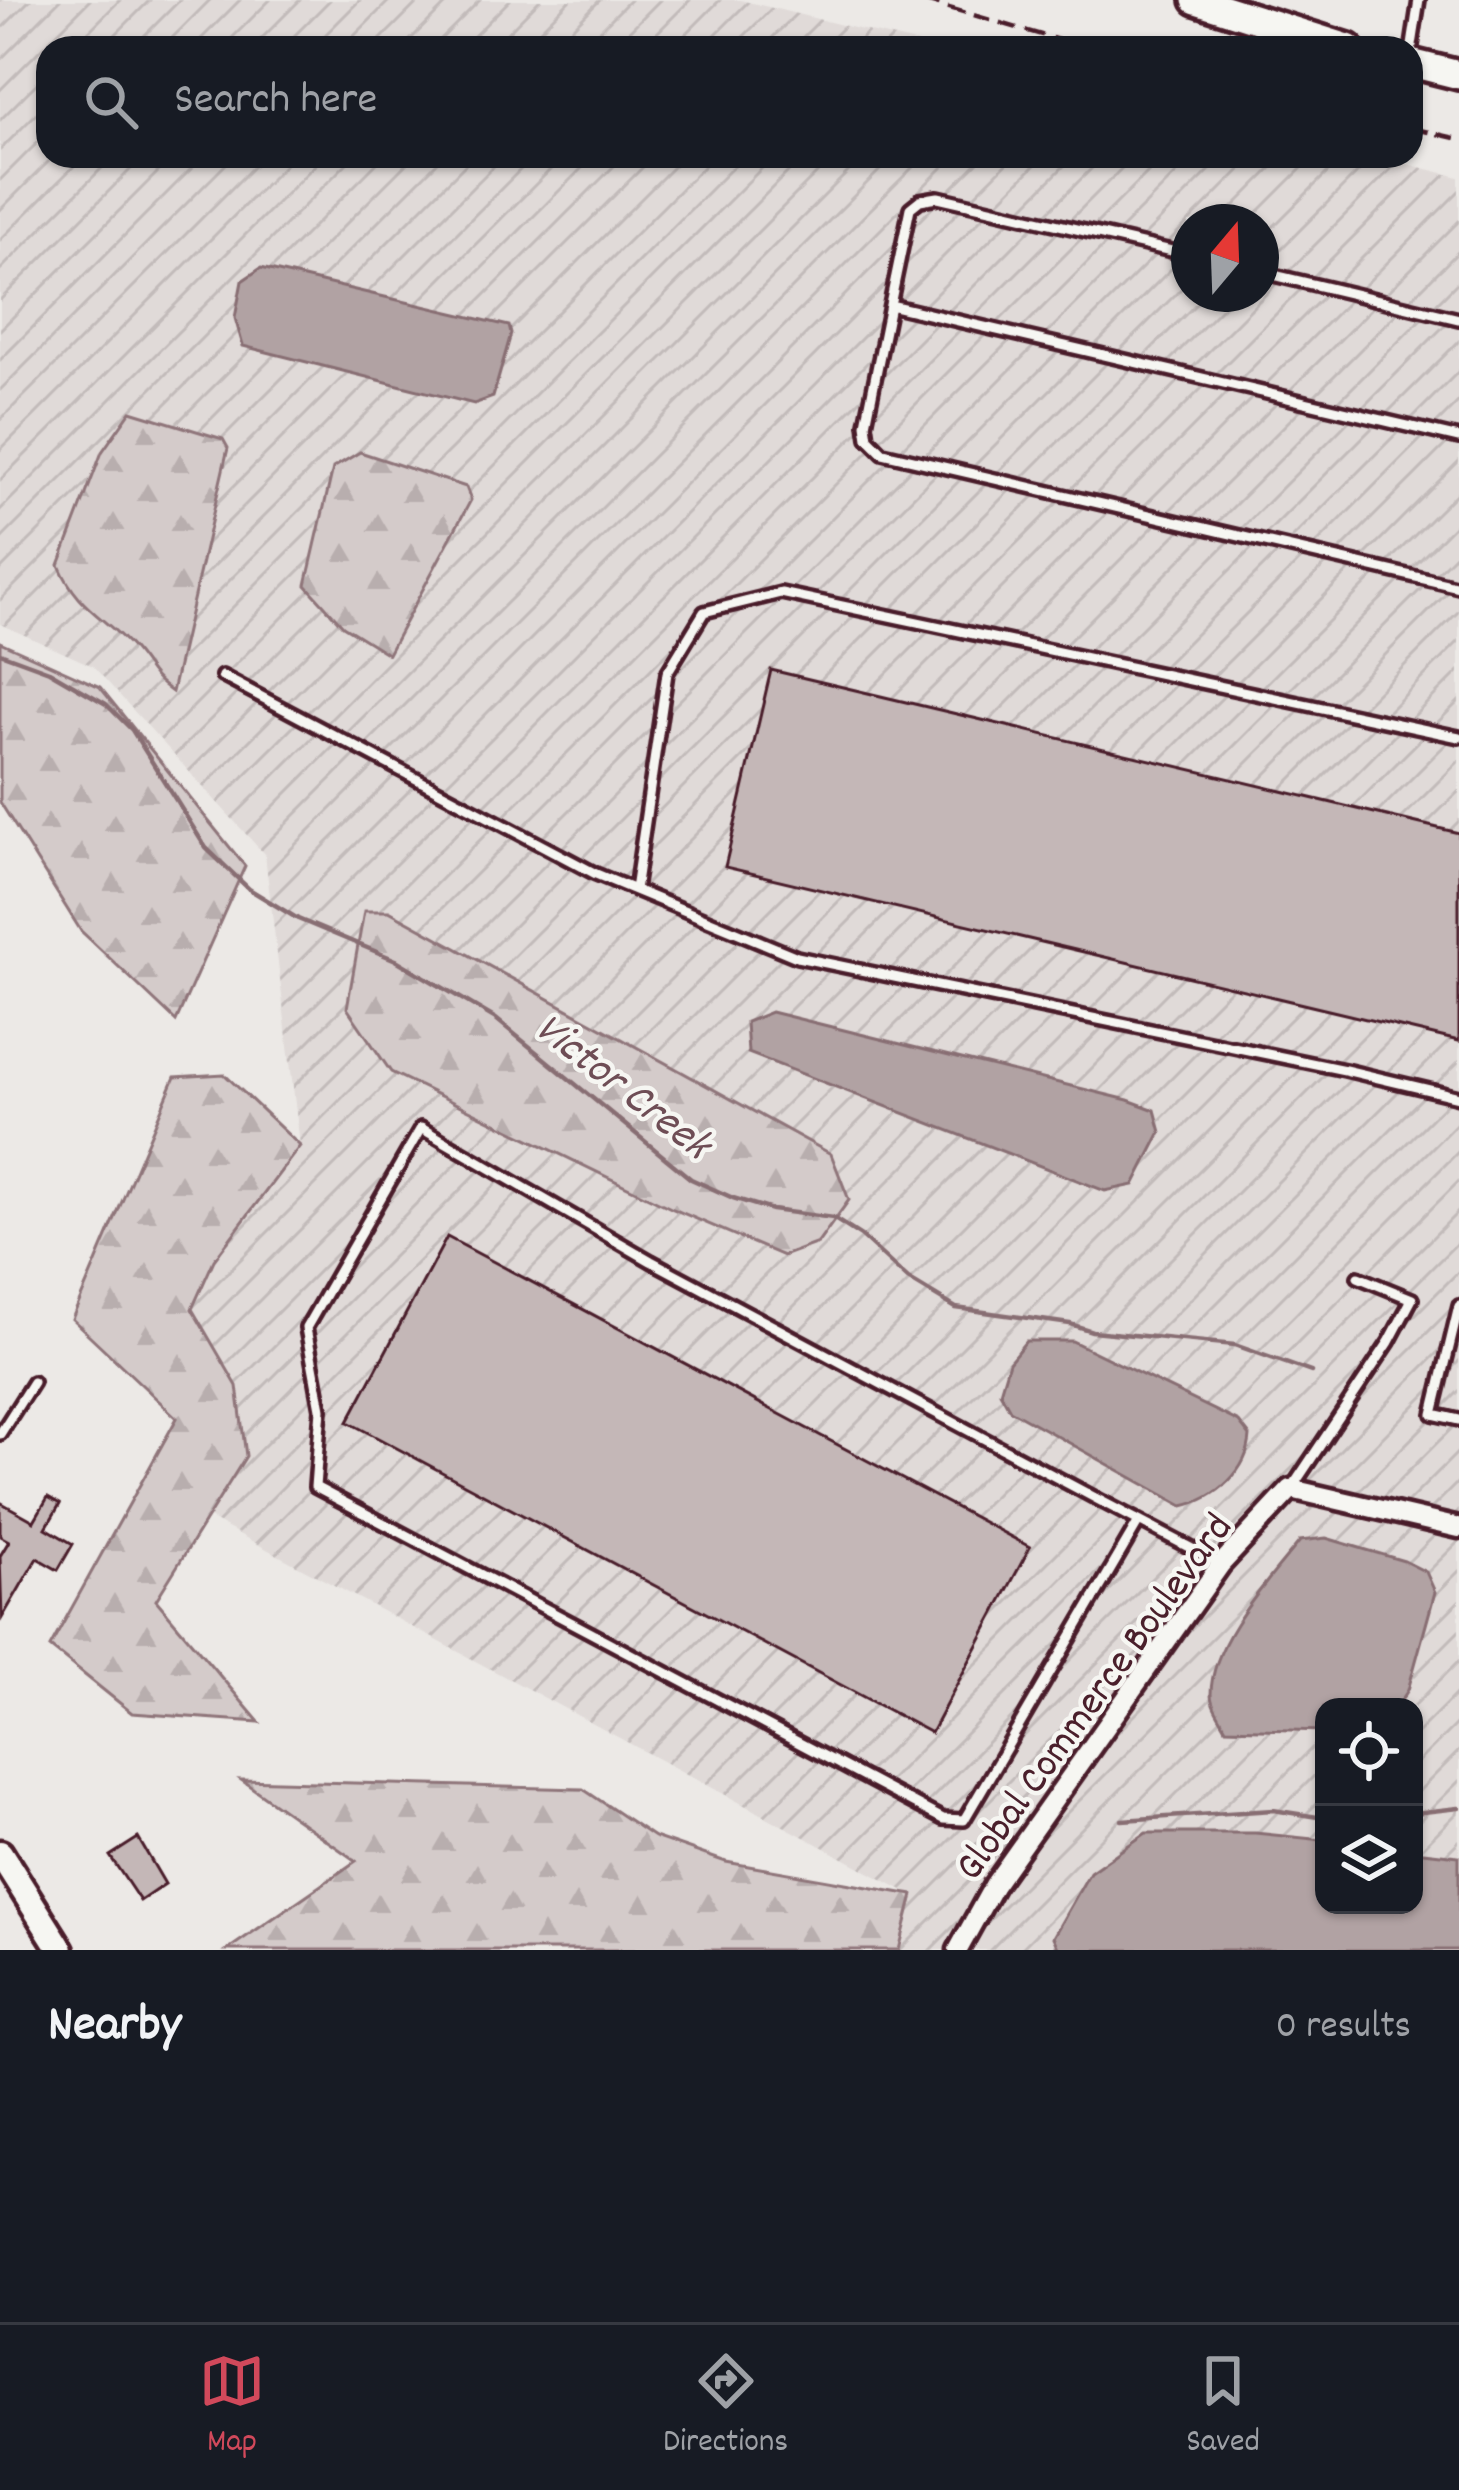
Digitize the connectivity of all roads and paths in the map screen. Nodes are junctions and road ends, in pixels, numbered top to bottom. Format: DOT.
graph roads {
  1 [pos="1419,0"];
  2 [pos="1208,2"];
  3 [pos="1311,36"];
  4 [pos="1413,36"];
  5 [pos="1423,66"];
  6 [pos="1459,75"];
  7 [pos="1171,251"];
  8 [pos="1279,276"];
  9 [pos="890,305"];
  10 [pos="1459,320"];
  11 [pos="1459,438"];
  12 [pos="1459,587"];
  13 [pos="222,676"];
  14 [pos="1459,737"];
  15 [pos="635,890"];
  16 [pos="1459,1097"];
  17 [pos="1358,1277"];
  18 [pos="1459,1306"];
  19 [pos="33,1382"];
  20 [pos="1459,1420"];
  21 [pos="0,1433"];
  22 [pos="1291,1489"];
  23 [pos="1138,1521"];
  24 [pos="1459,1528"];
  25 [pos="1221,1564"];
  26 [pos="0,1853"];
  27 [pos="61,1950"];
  28 [pos="958,1950"];
  1 -- 4 [label="lane"];
  2 -- 3 [label="main road"];
  5 -- 6 [label="main road"];
  7 -- 9 [label="lane"];
  8 -- 10 [label="lane"];
  9 -- 11 [label="lane"];
  9 -- 12 [label="lane"];
  13 -- 15 [label="lane"];
  14 -- 15 [label="lane"];
  15 -- 16 [label="lane"];
  17 -- 22 [label="lane"];
  18 -- 20 [label="lane"];
  19 -- 21 [label="lane"];
  22 -- 24 [label="street"];
  22 -- 25 [label="street, Global Commerce Boulevard"];
  23 -- 23 [label="lane"];
  23 -- 25 [label="lane"];
  25 -- 28 [label="street, Global Commerce Boulevard"];
  26 -- 27 [label="street"];
}
